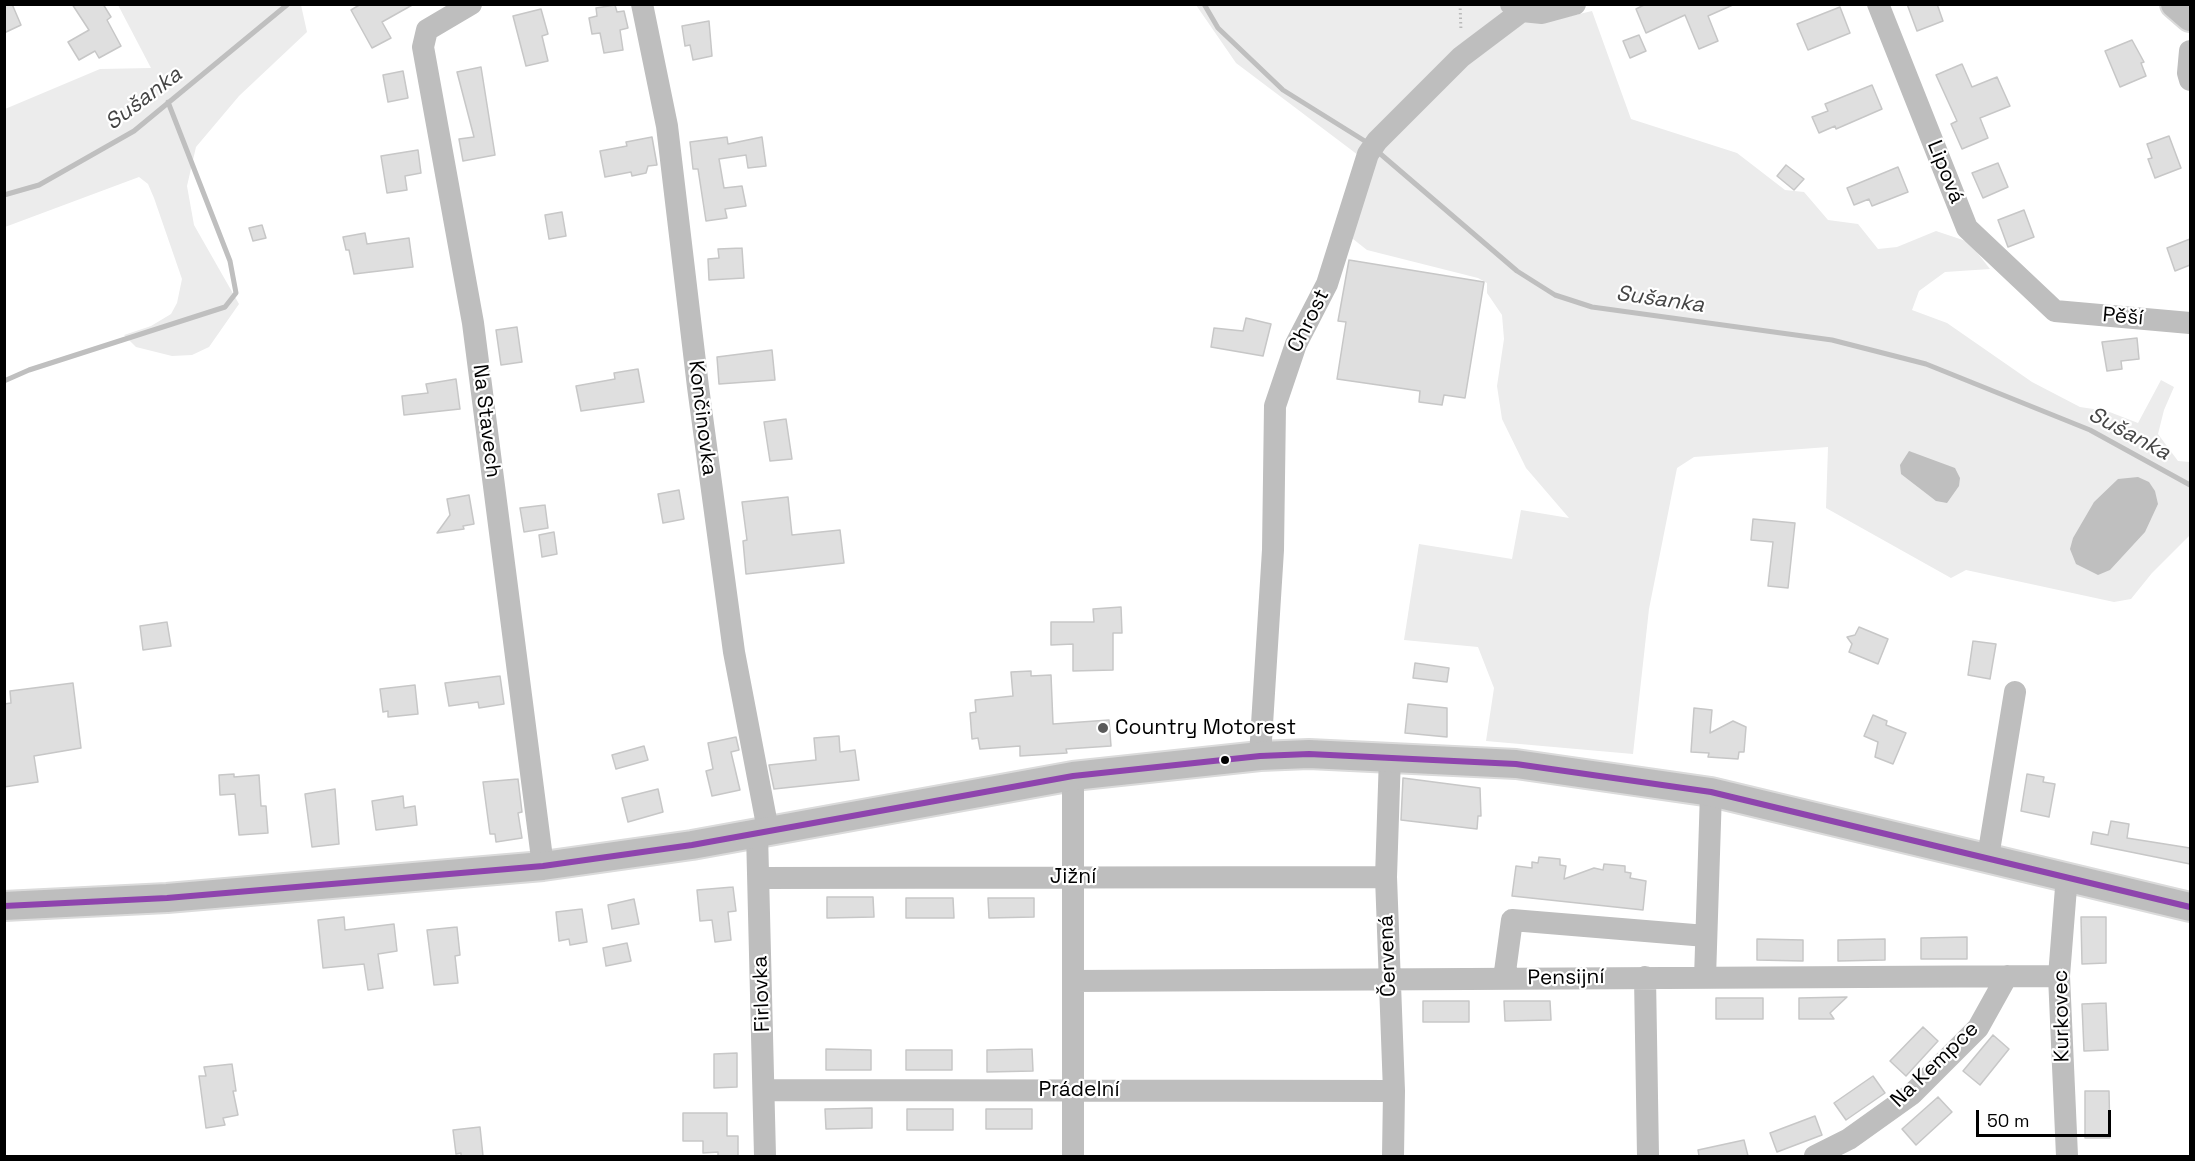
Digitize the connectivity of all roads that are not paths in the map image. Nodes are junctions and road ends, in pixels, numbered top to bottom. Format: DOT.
graph roads {
  1 [pos="471,4"];
  2 [pos="642,4"];
  3 [pos="1575,4"];
  4 [pos="1878,4"];
  5 [pos="2175,4"];
  6 [pos="1517,8"];
  7 [pos="2190,17"];
  8 [pos="2190,51"];
  9 [pos="2190,80"];
  10 [pos="2055,311"];
  11 [pos="2190,323"];
  12 [pos="2015,692"];
  13 [pos="1260,756"];
  14 [pos="1390,756"];
  15 [pos="1073,776"];
  16 [pos="1711,792"];
  17 [pos="762,832"];
  18 [pos="1988,857"];
  19 [pos="543,866"];
  20 [pos="2067,875"];
  21 [pos="1072,876"];
  22 [pos="1386,877"];
  23 [pos="759,878"];
  24 [pos="4,906"];
  25 [pos="2190,907"];
  26 [pos="1706,936"];
  27 [pos="2007,976"];
  28 [pos="2060,976"];
  29 [pos="1645,977"];
  30 [pos="1705,978"];
  31 [pos="1504,979"];
  32 [pos="1073,981"];
  33 [pos="1388,981"];
  34 [pos="765,1090"];
  35 [pos="1074,1090"];
  36 [pos="1394,1090"];
  37 [pos="765,1156"];
  38 [pos="1073,1156"];
  39 [pos="1392,1156"];
  40 [pos="1648,1156"];
  41 [pos="1815,1156"];
  42 [pos="2067,1156"];
  1 -- 19 [label="street, Na Stavech"];
  2 -- 17 [label="street, Končinovka"];
  3 -- 6 [label="street, Chrost"];
  4 -- 10 [label="street, Lipová"];
  5 -- 7 [label="main road"];
  6 -- 13 [label="street, Chrost"];
  8 -- 9 [label="street"];
  10 -- 11 [label="street, Pěší"];
  12 -- 18 [label="street"];
  13 -- 14 [label="main road"];
  13 -- 15 [label="main road"];
  14 -- 16 [label="main road"];
  14 -- 22 [label="street, Červená"];
  15 -- 17 [label="main road"];
  15 -- 21 [label="street"];
  16 -- 18 [label="main road"];
  16 -- 26 [label="street"];
  17 -- 19 [label="main road"];
  17 -- 23 [label="street, Firlovka"];
  18 -- 20 [label="main road"];
  19 -- 24 [label="main road"];
  20 -- 25 [label="main road"];
  20 -- 28 [label="street, Kurkovec"];
  21 -- 22 [label="street, Jižní"];
  21 -- 23 [label="street, Jižní"];
  21 -- 32 [label="street"];
  22 -- 33 [label="street, Červená"];
  23 -- 34 [label="street, Firlovka"];
  26 -- 30 [label="street"];
  26 -- 31 [label="street"];
  27 -- 28 [label="street, Pensijní"];
  27 -- 30 [label="street, Pensijní"];
  27 -- 41 [label="street, Na Kempce"];
  28 -- 42 [label="street, Kurkovec"];
  29 -- 30 [label="street, Pensijní"];
  29 -- 31 [label="street, Pensijní"];
  29 -- 40 [label="street"];
  31 -- 33 [label="street, Pensijní"];
  32 -- 33 [label="street, Pensijní"];
  32 -- 35 [label="street"];
  33 -- 36 [label="street, Červená"];
  34 -- 35 [label="street, Prádelní"];
  34 -- 37 [label="street, Firlovka"];
  35 -- 36 [label="street, Prádelní"];
  35 -- 38 [label="street"];
  36 -- 39 [label="street, Červená"];
}
